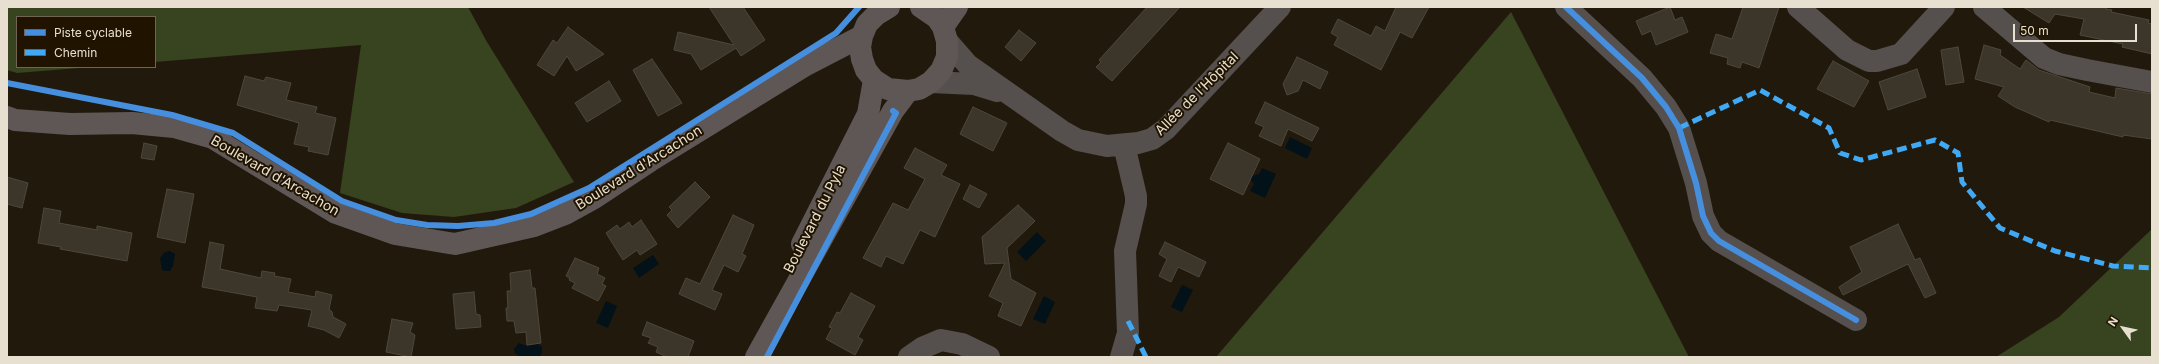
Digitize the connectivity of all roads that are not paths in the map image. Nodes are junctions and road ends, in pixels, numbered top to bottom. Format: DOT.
graph roads {
  1 [pos="889,7"];
  2 [pos="921,7"];
  3 [pos="957,7"];
  4 [pos="1280,7"];
  5 [pos="1566,7"];
  6 [pos="1798,7"];
  7 [pos="1944,7"];
  8 [pos="1984,7"];
  9 [pos="945,34"];
  10 [pos="862,36"];
  11 [pos="806,65"];
  12 [pos="870,75"];
  13 [pos="931,82"];
  14 [pos="2152,82"];
  15 [pos="908,91"];
  16 [pos="1014,98"];
  17 [pos="7,117"];
  18 [pos="1124,145"];
  19 [pos="1856,320"];
  20 [pos="749,357"];
  21 [pos="756,357"];
  22 [pos="909,357"];
  23 [pos="989,357"];
  24 [pos="1121,357"];
  1 -- 10 [label="main road"];
  2 -- 9 [label="main road"];
  3 -- 9 [label="main road"];
  4 -- 18 [label="street, Allée de l’Hôpital"];
  5 -- 19 [label="street"];
  6 -- 7 [label="street"];
  8 -- 14 [label="street"];
  9 -- 13 [label="main road"];
  9 -- 16 [label="street, Allée de l’Hôpital"];
  10 -- 11 [label="main road, Boulevard d'Arcachon"];
  10 -- 12 [label="main road"];
  11 -- 12 [label="main road, Boulevard d'Arcachon"];
  11 -- 17 [label="main road, Boulevard d'Arcachon"];
  12 -- 15 [label="main road, Boulevard d'Arcachon"];
  12 -- 20 [label="main road, Boulevard du Pyla"];
  13 -- 15 [label="main road"];
  13 -- 16 [label="street, Allée de l’Hôpital"];
  15 -- 21 [label="main road, Boulevard du Pyla"];
  16 -- 18 [label="street, Allée de l’Hôpital"];
  18 -- 24 [label="street"];
  22 -- 23 [label="street"];
}
